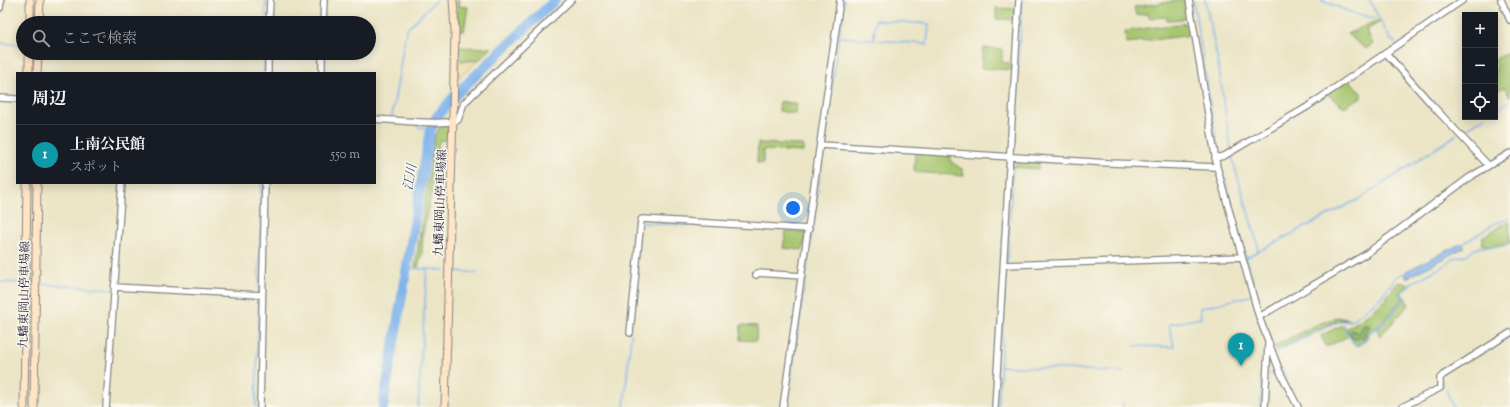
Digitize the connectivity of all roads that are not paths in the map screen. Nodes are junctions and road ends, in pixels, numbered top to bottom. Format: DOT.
graph roads {
  1 [pos="1,0"];
  2 [pos="30,0"];
  3 [pos="40,0"];
  4 [pos="270,0"];
  5 [pos="324,0"];
  6 [pos="453,0"];
  7 [pos="571,0"];
  8 [pos="840,0"];
  9 [pos="1019,0"];
  10 [pos="1189,0"];
  11 [pos="1463,0"];
  12 [pos="1501,0"];
  13 [pos="0,8"];
  14 [pos="30,16"];
  15 [pos="39,16"];
  16 [pos="269,16"];
  17 [pos="323,16"];
  18 [pos="1510,20"];
  19 [pos="1386,53"];
  20 [pos="29,60"];
  21 [pos="38,60"];
  22 [pos="268,60"];
  23 [pos="322,60"];
  24 [pos="29,72"];
  25 [pos="37,72"];
  26 [pos="268,72"];
  27 [pos="322,72"];
  28 [pos="0,98"];
  29 [pos="16,99"];
  30 [pos="453,118"];
  31 [pos="376,119"];
  32 [pos="823,145"];
  33 [pos="1510,153"];
  34 [pos="1012,157"];
  35 [pos="1218,158"];
  36 [pos="1488,165"];
  37 [pos="1217,168"];
  38 [pos="27,184"];
  39 [pos="37,184"];
  40 [pos="122,184"];
  41 [pos="265,184"];
  42 [pos="809,229"];
  43 [pos="1242,257"];
  44 [pos="1005,265"];
  45 [pos="756,275"];
  46 [pos="802,276"];
  47 [pos="115,288"];
  48 [pos="260,295"];
  49 [pos="1259,317"];
  50 [pos="630,333"];
  51 [pos="1510,333"];
  52 [pos="1268,342"];
  53 [pos="24,407"];
  54 [pos="34,407"];
  55 [pos="106,407"];
  56 [pos="260,407"];
  57 [pos="445,407"];
  58 [pos="784,407"];
  59 [pos="995,407"];
  60 [pos="1265,407"];
  61 [pos="1298,407"];
  62 [pos="1402,407"];
  1 -- 13 [label="street"];
  2 -- 14 [label="main road"];
  3 -- 15 [label="main road"];
  4 -- 16 [label="street"];
  5 -- 17 [label="street"];
  6 -- 30 [label="main road, 九蟠東岡山停車場線"];
  7 -- 30 [label="street"];
  8 -- 32 [label="street"];
  9 -- 34 [label="street"];
  10 -- 35 [label="street"];
  11 -- 19 [label="street"];
  12 -- 18 [label="street"];
  19 -- 35 [label="street"];
  19 -- 36 [label="street"];
  20 -- 24 [label="main road"];
  21 -- 25 [label="main road"];
  22 -- 26 [label="street"];
  23 -- 27 [label="street"];
  28 -- 29 [label="street"];
  30 -- 31 [label="street"];
  30 -- 57 [label="main road, 九蟠東岡山停車場線"];
  32 -- 34 [label="street"];
  32 -- 42 [label="street"];
  33 -- 36 [label="street"];
  34 -- 37 [label="street"];
  34 -- 44 [label="street"];
  35 -- 37 [label="street"];
  36 -- 49 [label="street"];
  37 -- 43 [label="street"];
  38 -- 53 [label="main road, 九蟠東岡山停車場線"];
  39 -- 54 [label="main road, 九蟠東岡山停車場線"];
  40 -- 47 [label="street"];
  41 -- 48 [label="street"];
  42 -- 46 [label="street"];
  42 -- 50 [label="street"];
  43 -- 44 [label="street"];
  43 -- 49 [label="street"];
  44 -- 59 [label="street"];
  45 -- 46 [label="street"];
  46 -- 58 [label="street"];
  47 -- 48 [label="street"];
  47 -- 55 [label="street"];
  48 -- 56 [label="street"];
  49 -- 52 [label="street"];
  51 -- 62 [label="street"];
  52 -- 60 [label="street"];
  52 -- 61 [label="street"];
}
